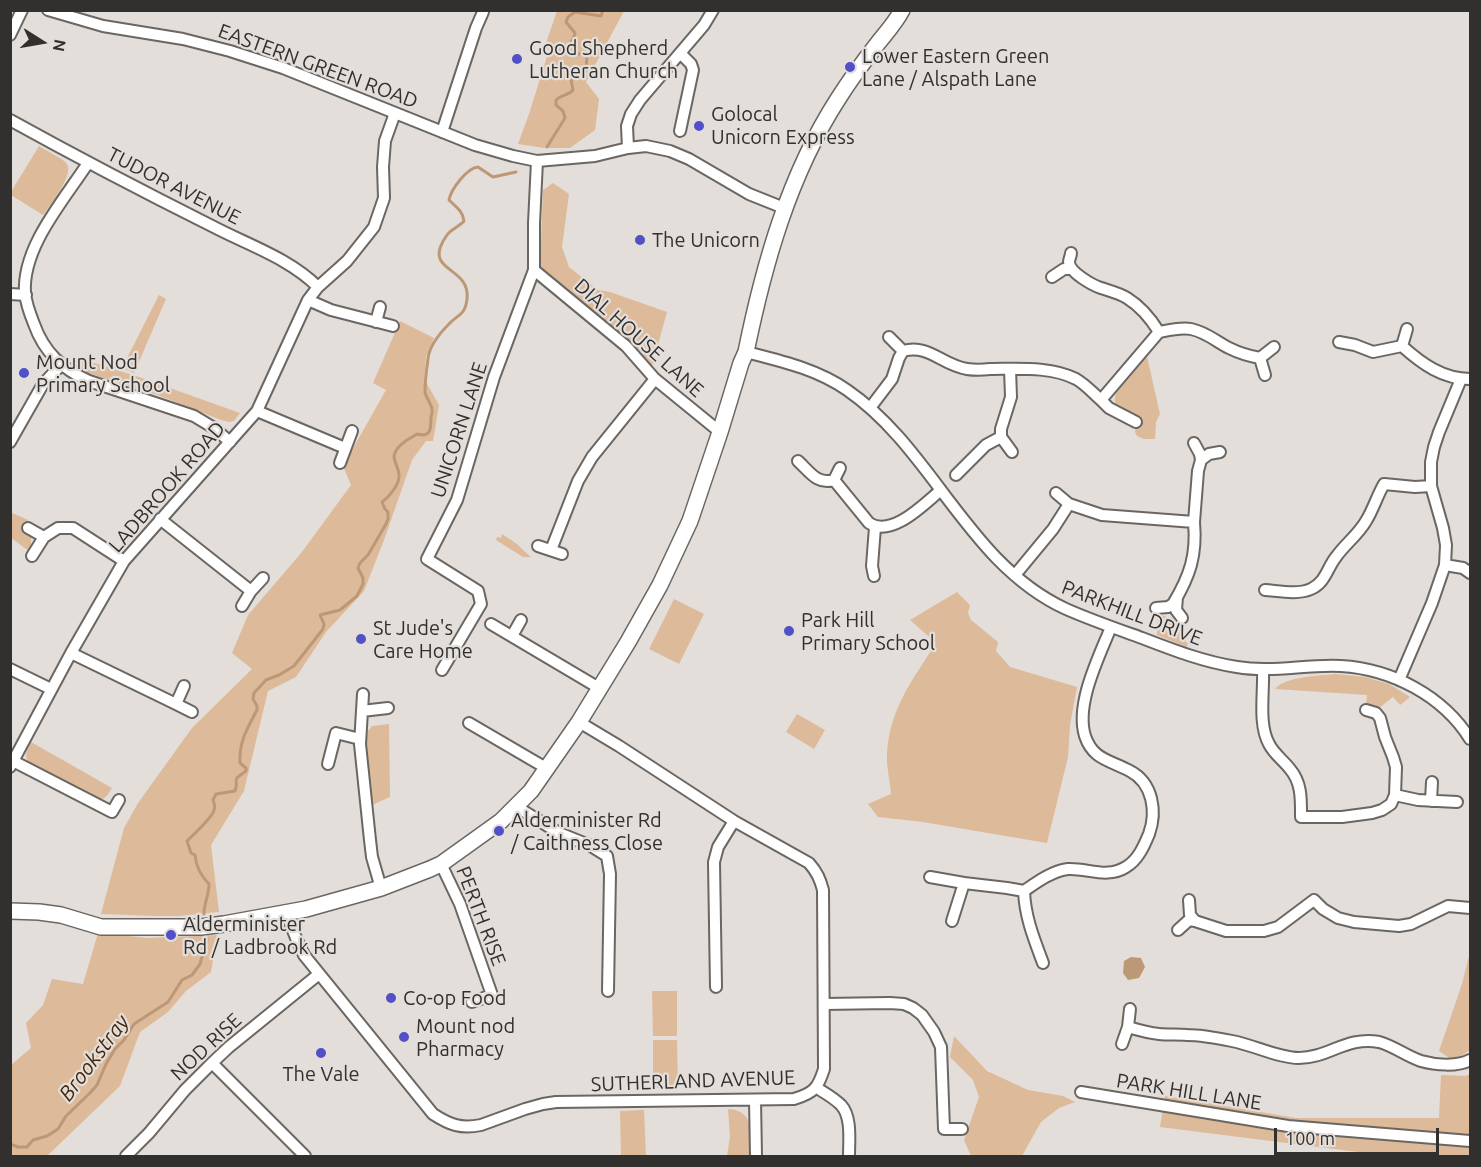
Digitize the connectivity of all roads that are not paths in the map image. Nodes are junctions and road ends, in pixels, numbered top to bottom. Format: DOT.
graph roads {
  1 [pos="22,10"];
  2 [pos="48,10"];
  3 [pos="713,10"];
  4 [pos="902,10"];
  5 [pos="483,12"];
  6 [pos="10,35"];
  7 [pos="681,54"];
  8 [pos="395,113"];
  9 [pos="10,120"];
  10 [pos="680,131"];
  11 [pos="442,132"];
  12 [pos="628,148"];
  13 [pos="532,160"];
  14 [pos="88,163"];
  15 [pos="784,208"];
  16 [pos="1071,253"];
  17 [pos="1071,269"];
  18 [pos="534,270"];
  19 [pos="1052,277"];
  20 [pos="318,287"];
  21 [pos="10,294"];
  22 [pos="26,295"];
  23 [pos="308,300"];
  24 [pos="380,307"];
  25 [pos="376,322"];
  26 [pos="393,326"];
  27 [pos="1407,329"];
  28 [pos="1159,332"];
  29 [pos="888,337"];
  30 [pos="1340,342"];
  31 [pos="1402,346"];
  32 [pos="1274,347"];
  33 [pos="903,351"];
  34 [pos="746,352"];
  35 [pos="1260,358"];
  36 [pos="62,365"];
  37 [pos="1010,369"];
  38 [pos="1265,375"];
  39 [pos="655,379"];
  40 [pos="1466,379"];
  41 [pos="1101,400"];
  42 [pos="870,408"];
  43 [pos="257,411"];
  44 [pos="1136,422"];
  45 [pos="352,430"];
  46 [pos="720,432"];
  47 [pos="1001,437"];
  48 [pos="10,442"];
  49 [pos="230,442"];
  50 [pos="1194,443"];
  51 [pos="345,448"];
  52 [pos="1012,452"];
  53 [pos="1220,452"];
  54 [pos="1201,460"];
  55 [pos="798,461"];
  56 [pos="340,463"];
  57 [pos="840,468"];
  58 [pos="956,475"];
  59 [pos="834,480"];
  60 [pos="1431,486"];
  61 [pos="941,490"];
  62 [pos="1056,493"];
  63 [pos="1070,504"];
  64 [pos="160,519"];
  65 [pos="1194,522"];
  66 [pos="875,527"];
  67 [pos="28,528"];
  68 [pos="44,537"];
  69 [pos="538,546"];
  70 [pos="32,556"];
  71 [pos="124,561"];
  72 [pos="1445,565"];
  73 [pos="1470,573"];
  74 [pos="1015,575"];
  75 [pos="874,576"];
  76 [pos="263,578"];
  77 [pos="1265,590"];
  78 [pos="251,591"];
  79 [pos="1178,597"];
  80 [pos="242,606"];
  81 [pos="1156,608"];
  82 [pos="1182,618"];
  83 [pos="521,620"];
  84 [pos="491,624"];
  85 [pos="1111,627"];
  86 [pos="512,636"];
  87 [pos="71,653"];
  88 [pos="10,669"];
  89 [pos="442,670"];
  90 [pos="1263,670"];
  91 [pos="1400,680"];
  92 [pos="184,686"];
  93 [pos="599,688"];
  94 [pos="51,689"];
  95 [pos="363,694"];
  96 [pos="176,704"];
  97 [pos="388,708"];
  98 [pos="1366,710"];
  99 [pos="362,711"];
  100 [pos="192,712"];
  101 [pos="579,722"];
  102 [pos="469,723"];
  103 [pos="1470,739"];
  104 [pos="360,740"];
  105 [pos="12,764"];
  106 [pos="328,764"];
  107 [pos="546,768"];
  108 [pos="1432,782"];
  109 [pos="1395,795"];
  110 [pos="119,800"];
  111 [pos="1431,801"];
  112 [pos="1457,802"];
  113 [pos="517,807"];
  114 [pos="734,821"];
  115 [pos="441,864"];
  116 [pos="930,877"];
  117 [pos="964,883"];
  118 [pos="381,888"];
  119 [pos="1024,891"];
  120 [pos="1189,900"];
  121 [pos="1470,908"];
  122 [pos="10,911"];
  123 [pos="286,913"];
  124 [pos="952,921"];
  125 [pos="1195,921"];
  126 [pos="1178,930"];
  127 [pos="1043,963"];
  128 [pos="319,974"];
  129 [pos="716,987"];
  130 [pos="608,991"];
  131 [pos="472,1002"];
  132 [pos="824,1004"];
  133 [pos="1130,1009"];
  134 [pos="1128,1027"];
  135 [pos="1122,1044"];
  136 [pos="1470,1060"];
  137 [pos="212,1064"];
  138 [pos="816,1088"];
  139 [pos="1081,1092"];
  140 [pos="755,1100"];
  141 [pos="962,1129"];
  142 [pos="1470,1141"];
  143 [pos="126,1156"];
  144 [pos="305,1156"];
  145 [pos="756,1156"];
  146 [pos="849,1156"];
  1 -- 6 [label="street"];
  2 -- 8 [label="street, EASTERN GREEN ROAD"];
  3 -- 7 [label="street"];
  4 -- 15 [label="street"];
  5 -- 11 [label="street"];
  7 -- 10 [label="street"];
  7 -- 12 [label="street"];
  8 -- 11 [label="street, EASTERN GREEN ROAD"];
  8 -- 20 [label="street, LADBROOK ROAD"];
  9 -- 14 [label="street, TUDOR AVENUE"];
  11 -- 13 [label="street, EASTERN GREEN ROAD"];
  12 -- 13 [label="street, EASTERN GREEN ROAD"];
  12 -- 15 [label="street, EASTERN GREEN ROAD"];
  13 -- 18 [label="street, UNICORN LANE"];
  14 -- 20 [label="street, TUDOR AVENUE"];
  14 -- 22 [label="street"];
  15 -- 34 [label="street"];
  16 -- 17 [label="street"];
  17 -- 19 [label="street"];
  17 -- 28 [label="street"];
  18 -- 39 [label="street, DIAL HOUSE LANE"];
  18 -- 89 [label="street, UNICORN LANE"];
  20 -- 23 [label="street, LADBROOK ROAD"];
  21 -- 22 [label="street"];
  22 -- 36 [label="street"];
  23 -- 25 [label="street"];
  23 -- 43 [label="street, LADBROOK ROAD"];
  24 -- 25 [label="street"];
  25 -- 26 [label="street"];
  27 -- 31 [label="street"];
  28 -- 35 [label="street"];
  28 -- 41 [label="street"];
  29 -- 33 [label="street"];
  30 -- 31 [label="street"];
  31 -- 40 [label="street"];
  32 -- 35 [label="street"];
  33 -- 37 [label="street"];
  33 -- 42 [label="street"];
  34 -- 42 [label="street, PARKHILL DRIVE"];
  34 -- 46 [label="street"];
  35 -- 38 [label="street"];
  36 -- 48 [label="street"];
  36 -- 49 [label="street"];
  37 -- 41 [label="street"];
  37 -- 47 [label="street"];
  39 -- 46 [label="street, DIAL HOUSE LANE"];
  39 -- 69 [label="street"];
  40 -- 60 [label="street"];
  41 -- 44 [label="street"];
  42 -- 61 [label="street, PARKHILL DRIVE"];
  43 -- 49 [label="street, LADBROOK ROAD"];
  43 -- 51 [label="street"];
  45 -- 51 [label="street"];
  46 -- 93 [label="street"];
  47 -- 52 [label="street"];
  47 -- 58 [label="street"];
  49 -- 64 [label="street, LADBROOK ROAD"];
  50 -- 54 [label="street"];
  51 -- 56 [label="street"];
  53 -- 54 [label="street"];
  54 -- 65 [label="street"];
  55 -- 59 [label="street"];
  57 -- 59 [label="street"];
  59 -- 66 [label="street"];
  60 -- 72 [label="street"];
  60 -- 77 [label="street"];
  61 -- 66 [label="street"];
  61 -- 74 [label="street, PARKHILL DRIVE"];
  62 -- 63 [label="street"];
  63 -- 65 [label="street"];
  63 -- 74 [label="street"];
  64 -- 71 [label="street, LADBROOK ROAD"];
  64 -- 78 [label="street"];
  65 -- 79 [label="street"];
  66 -- 75 [label="street"];
  67 -- 68 [label="street"];
  68 -- 70 [label="street"];
  68 -- 71 [label="street"];
  71 -- 87 [label="street, LADBROOK ROAD"];
  72 -- 73 [label="street"];
  72 -- 91 [label="street"];
  74 -- 85 [label="street, PARKHILL DRIVE"];
  76 -- 78 [label="street"];
  78 -- 80 [label="street"];
  79 -- 81 [label="street"];
  79 -- 82 [label="street"];
  83 -- 86 [label="street"];
  84 -- 86 [label="street"];
  85 -- 90 [label="street, PARKHILL DRIVE"];
  85 -- 119 [label="street"];
  86 -- 93 [label="street"];
  87 -- 94 [label="street, LADBROOK ROAD"];
  87 -- 96 [label="street"];
  88 -- 94 [label="street"];
  90 -- 91 [label="street, PARKHILL DRIVE"];
  90 -- 109 [label="street"];
  91 -- 103 [label="street, PARKHILL DRIVE"];
  92 -- 96 [label="street"];
  93 -- 101 [label="street"];
  94 -- 105 [label="street, LADBROOK ROAD"];
  95 -- 99 [label="street"];
  96 -- 100 [label="street"];
  97 -- 99 [label="street"];
  98 -- 109 [label="street"];
  99 -- 104 [label="street"];
  101 -- 107 [label="street"];
  101 -- 114 [label="street, SUTHERLAND AVENUE"];
  102 -- 107 [label="street"];
  104 -- 106 [label="street"];
  104 -- 118 [label="street"];
  105 -- 110 [label="street"];
  107 -- 113 [label="street"];
  108 -- 111 [label="street"];
  109 -- 111 [label="street"];
  111 -- 112 [label="street"];
  113 -- 115 [label="street"];
  113 -- 130 [label="street"];
  114 -- 129 [label="street"];
  114 -- 132 [label="street, SUTHERLAND AVENUE"];
  115 -- 118 [label="street"];
  115 -- 131 [label="street, PERTH RISE"];
  116 -- 117 [label="street"];
  117 -- 119 [label="street"];
  117 -- 124 [label="street"];
  118 -- 123 [label="street"];
  119 -- 127 [label="street"];
  120 -- 125 [label="street"];
  121 -- 125 [label="street"];
  122 -- 123 [label="street"];
  123 -- 128 [label="street, SUTHERLAND AVENUE"];
  125 -- 126 [label="street"];
  128 -- 137 [label="street, NOD RISE"];
  128 -- 140 [label="street, SUTHERLAND AVENUE"];
  132 -- 138 [label="street, SUTHERLAND AVENUE"];
  132 -- 141 [label="street"];
  133 -- 134 [label="street"];
  134 -- 135 [label="street"];
  134 -- 136 [label="street"];
  137 -- 143 [label="street, NOD RISE"];
  137 -- 144 [label="street"];
  138 -- 140 [label="street, SUTHERLAND AVENUE"];
  138 -- 146 [label="street"];
  139 -- 142 [label="street, PARK HILL LANE"];
  140 -- 145 [label="street"];
}
